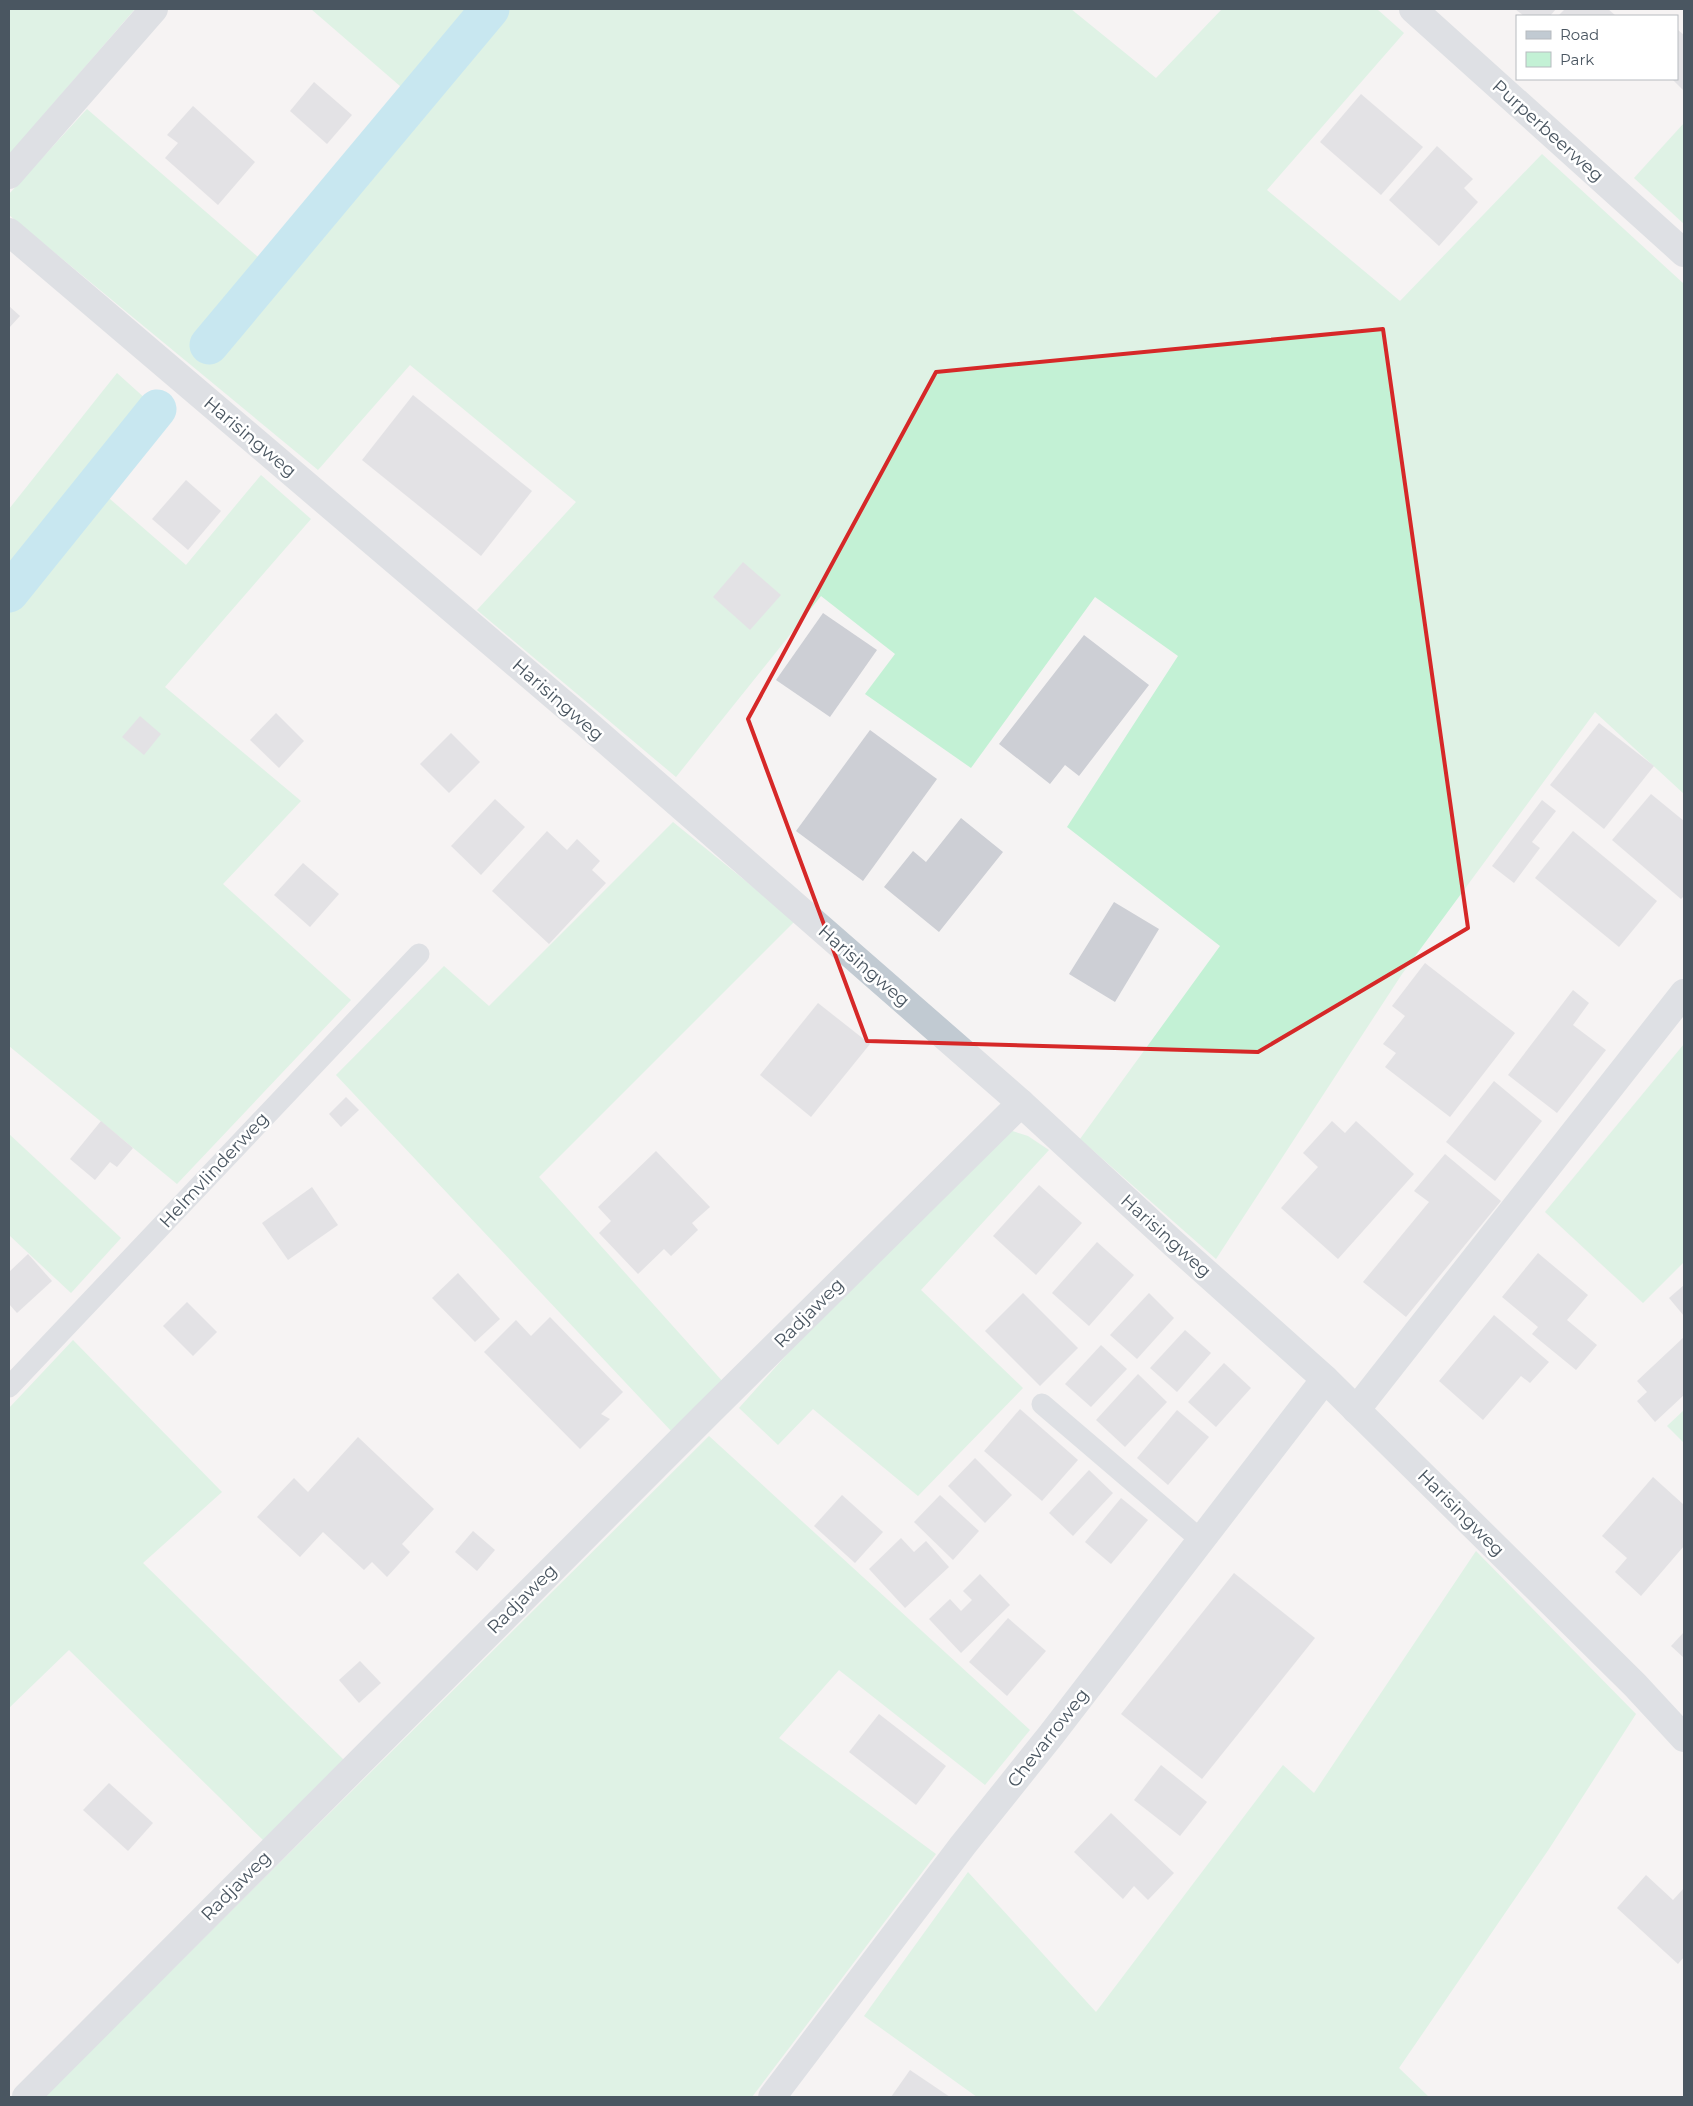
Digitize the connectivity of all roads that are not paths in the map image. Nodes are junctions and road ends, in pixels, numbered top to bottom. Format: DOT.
graph roads {
  1 [pos="154,9"];
  2 [pos="1412,9"];
  3 [pos="9,175"];
  4 [pos="9,232"];
  5 [pos="1684,253"];
  6 [pos="419,954"];
  7 [pos="1684,993"];
  8 [pos="1021,1103"];
  9 [pos="1325,1379"];
  10 [pos="9,1387"];
  11 [pos="1042,1404"];
  12 [pos="1356,1410"];
  13 [pos="1201,1540"];
  14 [pos="1684,1738"];
  15 [pos="26,2097"];
  16 [pos="772,2097"];
  1 -- 3 [label="street"];
  2 -- 5 [label="street, Purperbeerweg"];
  4 -- 8 [label="street, Harisingweg"];
  6 -- 10 [label="lane, Helmvlinderweg"];
  7 -- 12 [label="street"];
  8 -- 9 [label="street, Harisingweg"];
  8 -- 15 [label="street, Radjaweg"];
  9 -- 12 [label="street, Harisingweg"];
  9 -- 13 [label="street, Chevarroweg"];
  11 -- 13 [label="lane"];
  12 -- 14 [label="street, Harisingweg"];
  13 -- 16 [label="street, Chevarroweg"];
}
